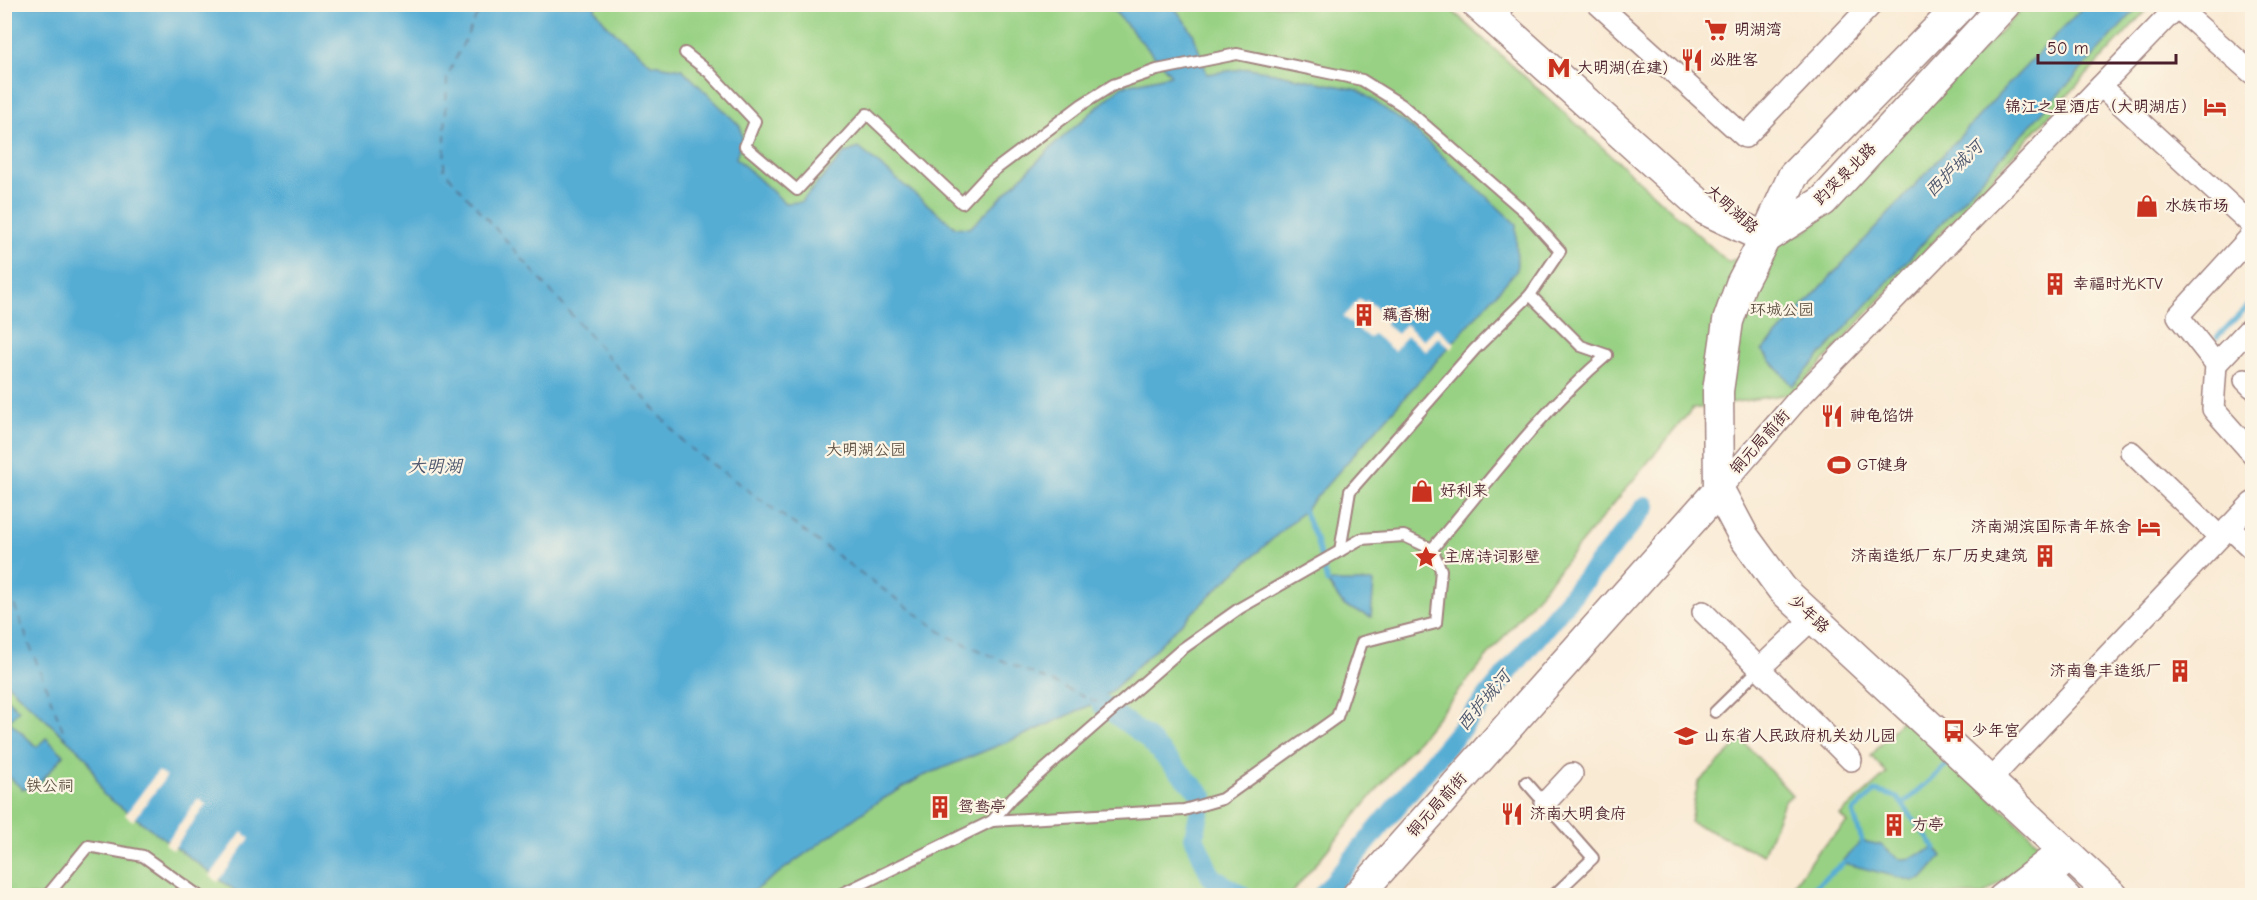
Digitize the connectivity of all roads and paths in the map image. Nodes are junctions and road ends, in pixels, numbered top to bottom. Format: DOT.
graph roads {
  1 [pos="1598,4"];
  2 [pos="1872,4"];
  3 [pos="1962,4"];
  4 [pos="2005,4"];
  5 [pos="1496,5"];
  6 [pos="2178,6"];
  7 [pos="685,53"];
  8 [pos="2253,73"];
  9 [pos="2101,86"];
  10 [pos="2253,225"];
  11 [pos="2253,235"];
  12 [pos="1765,238"];
  13 [pos="1530,295"];
  14 [pos="2253,326"];
  15 [pos="2216,364"];
  16 [pos="2131,452"];
  17 [pos="2253,453"];
  18 [pos="1719,490"];
  19 [pos="2253,503"];
  20 [pos="2225,532"];
  21 [pos="1432,549"];
  22 [pos="2253,549"];
  23 [pos="1336,553"];
  24 [pos="1703,612"];
  25 [pos="1813,618"];
  26 [pos="1759,669"];
  27 [pos="1715,712"];
  28 [pos="1851,760"];
  29 [pos="1572,774"];
  30 [pos="1989,781"];
  31 [pos="1526,782"];
  32 [pos="1545,803"];
  33 [pos="992,821"];
  34 [pos="2062,861"];
  35 [pos="47,896"];
  36 [pos="199,896"];
  37 [pos="837,896"];
  38 [pos="1357,896"];
  39 [pos="1553,896"];
  40 [pos="1999,896"];
  41 [pos="2027,896"];
  42 [pos="2070,896"];
  43 [pos="2113,896"];
  1 -- 2 [label="street"];
  3 -- 12 [label="main road, 趵突泉北路"];
  4 -- 12 [label="main road, 趵突泉北路"];
  5 -- 12 [label="main road, 大明湖路"];
  6 -- 8 [label="street"];
  6 -- 9 [label="street, 铜元局前街"];
  7 -- 13 [label="lane"];
  9 -- 10 [label="street"];
  9 -- 18 [label="street, 铜元局前街"];
  11 -- 15 [label="street"];
  12 -- 18 [label="main road, 少年路"];
  13 -- 21 [label="lane"];
  13 -- 23 [label="lane"];
  14 -- 15 [label="street"];
  15 -- 17 [label="street"];
  16 -- 20 [label="street"];
  18 -- 25 [label="main road, 少年路"];
  18 -- 38 [label="main road, 铜元局前街"];
  19 -- 20 [label="street"];
  20 -- 22 [label="street"];
  20 -- 30 [label="street"];
  21 -- 23 [label="lane"];
  21 -- 33 [label="lane"];
  23 -- 33 [label="lane"];
  24 -- 26 [label="street"];
  25 -- 26 [label="street"];
  25 -- 30 [label="main road, 少年路"];
  26 -- 27 [label="lane"];
  26 -- 28 [label="street"];
  29 -- 32 [label="street"];
  30 -- 34 [label="main road, 少年路"];
  31 -- 32 [label="lane"];
  32 -- 39 [label="lane"];
  33 -- 37 [label="lane"];
  34 -- 40 [label="street"];
  34 -- 41 [label="street"];
  34 -- 42 [label="street"];
  34 -- 43 [label="main road, 少年路"];
  35 -- 36 [label="lane"];
}
